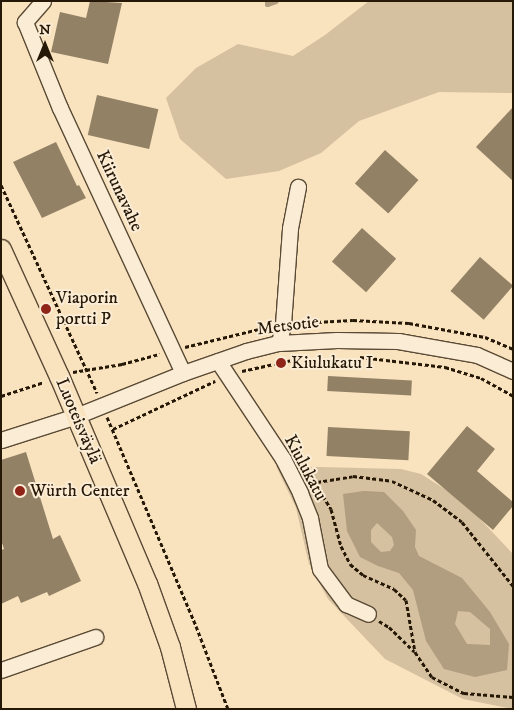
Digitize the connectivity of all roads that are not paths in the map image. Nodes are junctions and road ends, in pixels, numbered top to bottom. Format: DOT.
graph roads {
  1 [pos="44,1"];
  2 [pos="298,187"];
  3 [pos="1,250"];
  4 [pos="279,343"];
  5 [pos="218,361"];
  6 [pos="513,371"];
  7 [pos="183,373"];
  8 [pos="76,416"];
  9 [pos="1,440"];
  10 [pos="368,614"];
  11 [pos="95,637"];
  12 [pos="1,670"];
  13 [pos="186,709"];
  1 -- 7 [label="street, Kiirunavahe"];
  2 -- 4 [label="street"];
  3 -- 8 [label="main road, Luoteisväylä"];
  4 -- 5 [label="street, Metsotie"];
  4 -- 6 [label="street, Metsotie"];
  5 -- 7 [label="street, Metsotie"];
  5 -- 10 [label="street, Kiulukatu"];
  7 -- 8 [label="street, Metsotie"];
  8 -- 9 [label="street, Metsotie"];
  8 -- 13 [label="main road, Luoteisväylä"];
  11 -- 12 [label="street"];
}
